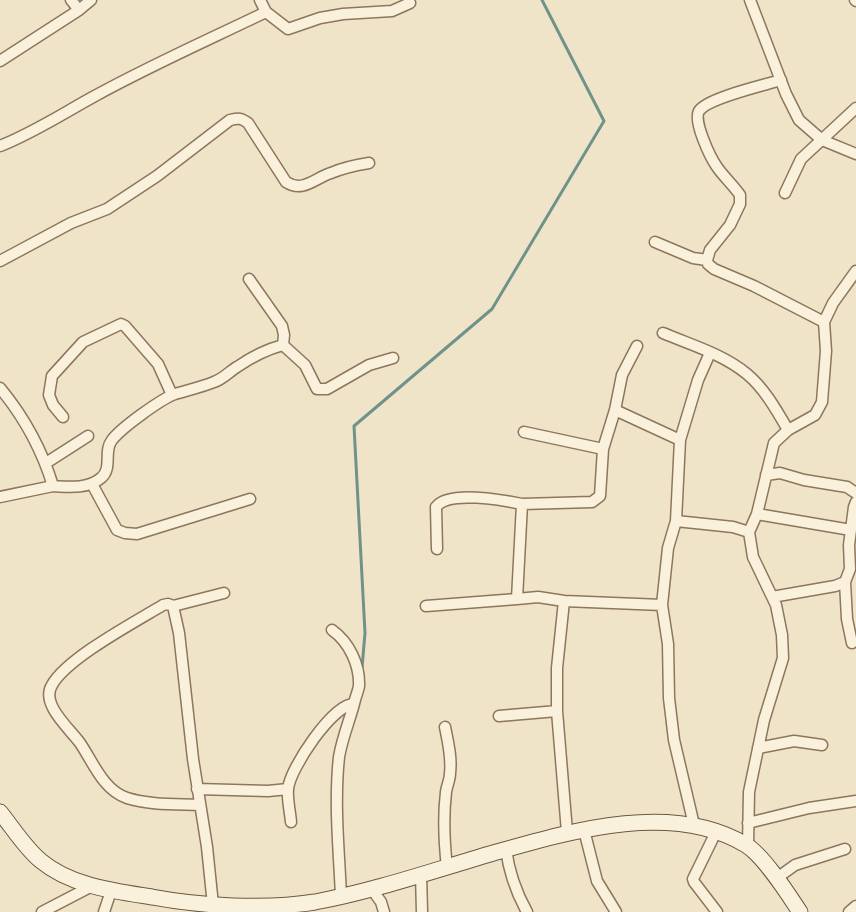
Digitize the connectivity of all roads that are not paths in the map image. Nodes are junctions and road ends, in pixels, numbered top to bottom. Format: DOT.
graph roads {
  1 [pos="71,0"];
  2 [pos="91,0"];
  3 [pos="260,0"];
  4 [pos="750,0"];
  5 [pos="410,3"];
  6 [pos="79,10"];
  7 [pos="266,12"];
  8 [pos="0,61"];
  9 [pos="781,80"];
  10 [pos="856,108"];
  11 [pos="822,140"];
  12 [pos="0,146"];
  13 [pos="856,154"];
  14 [pos="369,163"];
  15 [pos="785,193"];
  16 [pos="655,242"];
  17 [pos="707,260"];
  18 [pos="0,261"];
  19 [pos="856,271"];
  20 [pos="249,279"];
  21 [pos="824,322"];
  22 [pos="663,333"];
  23 [pos="283,345"];
  24 [pos="637,346"];
  25 [pos="710,353"];
  26 [pos="393,358"];
  27 [pos="0,388"];
  28 [pos="172,395"];
  29 [pos="615,410"];
  30 [pos="63,417"];
  31 [pos="788,430"];
  32 [pos="524,432"];
  33 [pos="88,436"];
  34 [pos="680,440"];
  35 [pos="603,449"];
  36 [pos="46,463"];
  37 [pos="766,475"];
  38 [pos="92,484"];
  39 [pos="53,486"];
  40 [pos="856,493"];
  41 [pos="0,497"];
  42 [pos="250,499"];
  43 [pos="856,502"];
  44 [pos="522,504"];
  45 [pos="757,514"];
  46 [pos="676,521"];
  47 [pos="851,530"];
  48 [pos="749,532"];
  49 [pos="437,549"];
  50 [pos="845,582"];
  51 [pos="224,593"];
  52 [pos="772,597"];
  53 [pos="517,599"];
  54 [pos="564,601"];
  55 [pos="662,604"];
  56 [pos="173,606"];
  57 [pos="426,606"];
  58 [pos="332,630"];
  59 [pos="852,643"];
  60 [pos="354,704"];
  61 [pos="557,711"];
  62 [pos="499,716"];
  63 [pos="445,727"];
  64 [pos="822,745"];
  65 [pos="758,748"];
  66 [pos="197,789"];
  67 [pos="288,789"];
  68 [pos="856,801"];
  69 [pos="199,805"];
  70 [pos="0,812"];
  71 [pos="291,822"];
  72 [pos="748,823"];
  73 [pos="694,825"];
  74 [pos="584,830"];
  75 [pos="567,832"];
  76 [pos="716,832"];
  77 [pos="748,846"];
  78 [pos="506,849"];
  79 [pos="845,849"];
  80 [pos="447,867"];
  81 [pos="421,874"];
  82 [pos="777,878"];
  83 [pos="92,886"];
  84 [pos="371,888"];
  85 [pos="111,891"];
  86 [pos="341,896"];
  87 [pos="213,905"];
  88 [pos="856,906"];
  89 [pos="176,907"];
  90 [pos="42,912"];
  91 [pos="104,912"];
  92 [pos="384,912"];
  93 [pos="422,912"];
  94 [pos="528,912"];
  95 [pos="616,912"];
  96 [pos="717,912"];
  97 [pos="800,912"];
  98 [pos="849,912"];
  1 -- 6 [label="street"];
  2 -- 6 [label="street"];
  3 -- 7 [label="street"];
  4 -- 9 [label="street"];
  5 -- 7 [label="street"];
  6 -- 8 [label="street"];
  7 -- 12 [label="street"];
  9 -- 11 [label="street"];
  9 -- 17 [label="street"];
  10 -- 11 [label="street"];
  11 -- 13 [label="street"];
  11 -- 15 [label="street"];
  14 -- 18 [label="street"];
  16 -- 17 [label="street"];
  17 -- 21 [label="street"];
  19 -- 21 [label="street"];
  20 -- 23 [label="street"];
  21 -- 31 [label="street"];
  22 -- 25 [label="street"];
  23 -- 26 [label="street"];
  23 -- 28 [label="street"];
  24 -- 29 [label="street"];
  25 -- 31 [label="street"];
  25 -- 34 [label="street"];
  27 -- 36 [label="street"];
  28 -- 30 [label="street"];
  28 -- 38 [label="street"];
  29 -- 34 [label="street"];
  29 -- 35 [label="street"];
  31 -- 37 [label="street"];
  32 -- 35 [label="street"];
  33 -- 36 [label="street"];
  34 -- 46 [label="street"];
  35 -- 44 [label="street"];
  36 -- 39 [label="street"];
  37 -- 40 [label="street"];
  37 -- 45 [label="street"];
  38 -- 39 [label="street"];
  38 -- 42 [label="street"];
  39 -- 41 [label="street"];
  43 -- 47 [label="street"];
  44 -- 49 [label="street"];
  44 -- 53 [label="street"];
  45 -- 47 [label="street"];
  45 -- 48 [label="street"];
  46 -- 48 [label="street"];
  46 -- 55 [label="street"];
  47 -- 50 [label="street"];
  48 -- 52 [label="street"];
  50 -- 52 [label="street"];
  50 -- 59 [label="street"];
  51 -- 56 [label="street"];
  52 -- 65 [label="street"];
  53 -- 54 [label="street"];
  53 -- 57 [label="street"];
  54 -- 55 [label="street"];
  54 -- 61 [label="street"];
  55 -- 73 [label="street"];
  56 -- 66 [label="street"];
  56 -- 69 [label="street"];
  58 -- 60 [label="street"];
  60 -- 67 [label="street"];
  60 -- 86 [label="street"];
  61 -- 62 [label="street"];
  61 -- 75 [label="street"];
  63 -- 80 [label="street"];
  64 -- 65 [label="street"];
  65 -- 72 [label="street"];
  66 -- 67 [label="street"];
  66 -- 69 [label="street"];
  67 -- 71 [label="street"];
  68 -- 72 [label="street"];
  69 -- 87 [label="street"];
  70 -- 83 [label="street"];
  72 -- 77 [label="street"];
  73 -- 74 [label="street"];
  73 -- 76 [label="street"];
  74 -- 75 [label="street"];
  74 -- 95 [label="street"];
  75 -- 78 [label="street"];
  76 -- 77 [label="street"];
  76 -- 96 [label="street"];
  77 -- 82 [label="street"];
  78 -- 80 [label="street"];
  78 -- 94 [label="street"];
  79 -- 82 [label="street"];
  80 -- 81 [label="street"];
  81 -- 84 [label="street"];
  81 -- 93 [label="street"];
  82 -- 97 [label="street"];
  83 -- 85 [label="street"];
  83 -- 90 [label="street"];
  84 -- 86 [label="street"];
  84 -- 92 [label="street"];
  85 -- 89 [label="street"];
  85 -- 91 [label="street"];
  86 -- 87 [label="street"];
  87 -- 89 [label="street"];
  88 -- 98 [label="street"];
}
